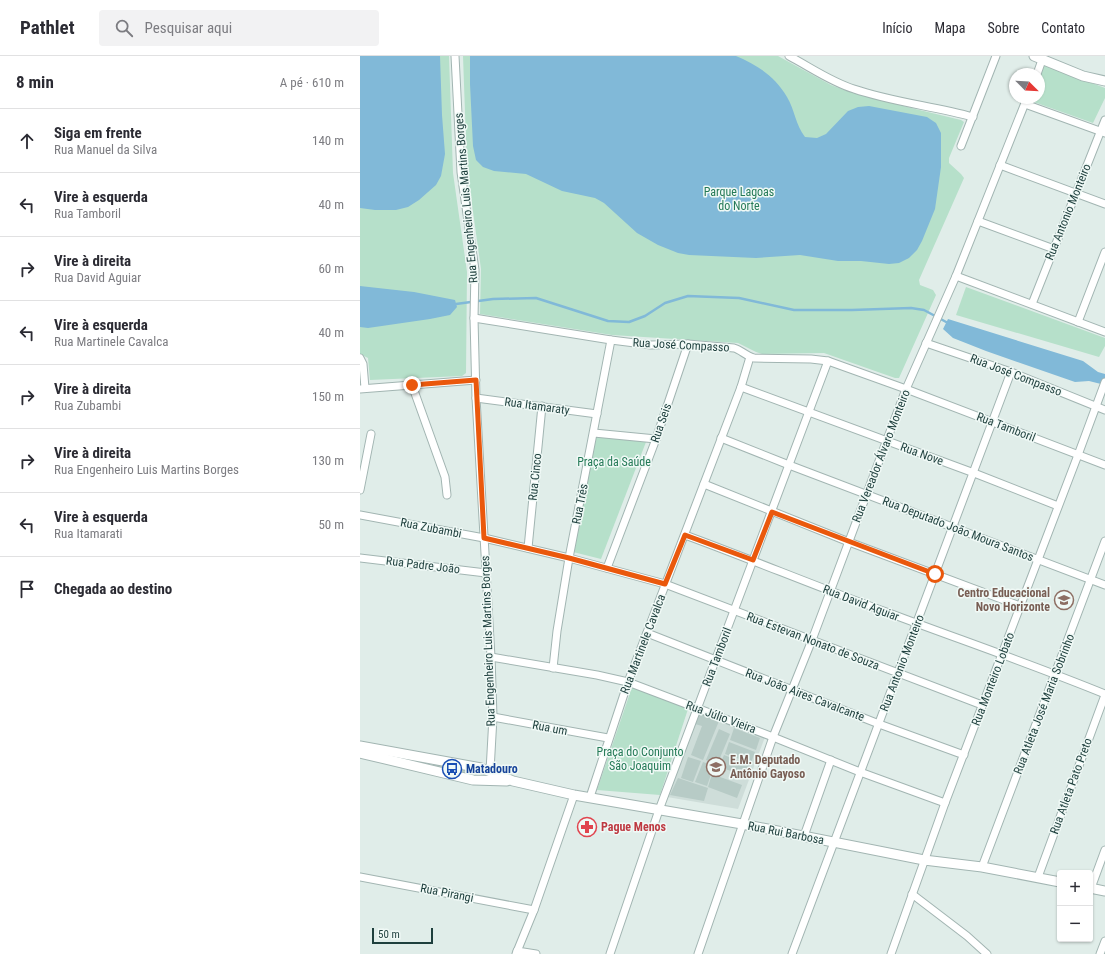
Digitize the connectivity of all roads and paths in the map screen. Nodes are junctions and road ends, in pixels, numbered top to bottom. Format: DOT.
graph roads {
  1 [pos="455,56"];
  2 [pos="789,56"];
  3 [pos="996,56"];
  4 [pos="1038,58"];
  5 [pos="1037,68"];
  6 [pos="1105,81"];
  7 [pos="1025,104"];
  8 [pos="1033,104"];
  9 [pos="973,117"];
  10 [pos="1105,120"];
  11 [pos="1103,132"];
  12 [pos="961,146"];
  13 [pos="1000,165"];
  14 [pos="1076,193"];
  15 [pos="1105,204"];
  16 [pos="978,221"];
  17 [pos="1054,249"];
  18 [pos="1105,252"];
  19 [pos="956,276"];
  20 [pos="1032,304"];
  21 [pos="474,314"];
  22 [pos="1078,322"];
  23 [pos="1105,332"];
  24 [pos="611,340"];
  25 [pos="926,343"];
  26 [pos="688,344"];
  27 [pos="750,357"];
  28 [pos="360,358"];
  29 [pos="828,361"];
  30 [pos="1011,372"];
  31 [pos="476,380"];
  32 [pos="412,385"];
  33 [pos="1104,385"];
  34 [pos="741,387"];
  35 [pos="362,388"];
  36 [pos="906,389"];
  37 [pos="476,398"];
  38 [pos="542,406"];
  39 [pos="1096,406"];
  40 [pos="1105,410"];
  41 [pos="810,413"];
  42 [pos="597,414"];
  43 [pos="992,422"];
  44 [pos="594,433"];
  45 [pos="371,434"];
  46 [pos="721,438"];
  47 [pos="656,439"];
  48 [pos="887,441"];
  49 [pos="1078,455"];
  50 [pos="789,465"];
  51 [pos="1105,465"];
  52 [pos="974,473"];
  53 [pos="704,484"];
  54 [pos="360,490"];
  55 [pos="867,494"];
  56 [pos="447,495"];
  57 [pos="1058,506"];
  58 [pos="772,512"];
  59 [pos="360,515"];
  60 [pos="954,527"];
  61 [pos="685,535"];
  62 [pos="484,538"];
  63 [pos="1105,541"];
  64 [pos="849,542"];
  65 [pos="528,548"];
  66 [pos="360,558"];
  67 [pos="569,558"];
  68 [pos="753,560"];
  69 [pos="1038,560"];
  70 [pos="607,568"];
  71 [pos="486,572"];
  72 [pos="935,574"];
  73 [pos="1091,580"];
  74 [pos="665,584"];
  75 [pos="1105,585"];
  76 [pos="830,591"];
  77 [pos="1020,606"];
  78 [pos="734,611"];
  79 [pos="916,624"];
  80 [pos="647,633"];
  81 [pos="812,640"];
  82 [pos="1002,655"];
  83 [pos="491,657"];
  84 [pos="715,660"];
  85 [pos="553,668"];
  86 [pos="897,673"];
  87 [pos="1055,674"];
  88 [pos="628,682"];
  89 [pos="792,690"];
  90 [pos="1105,695"];
  91 [pos="982,705"];
  92 [pos="697,708"];
  93 [pos="492,717"];
  94 [pos="879,724"];
  95 [pos="773,737"];
  96 [pos="608,738"];
  97 [pos="360,746"];
  98 [pos="360,753"];
  99 [pos="964,755"];
  100 [pos="831,760"];
  101 [pos="490,771"];
  102 [pos="860,772"];
  103 [pos="513,781"];
  104 [pos="574,795"];
  105 [pos="590,797"];
  106 [pos="945,803"];
  107 [pos="659,810"];
  108 [pos="742,824"];
  109 [pos="804,836"];
  110 [pos="833,842"];
  111 [pos="1105,850"];
  112 [pos="924,860"];
  113 [pos="982,867"];
  114 [pos="360,877"];
  115 [pos="1038,877"];
  116 [pos="1093,880"];
  117 [pos="1057,881"];
  118 [pos="1093,889"];
  119 [pos="1105,891"];
  120 [pos="912,894"];
  121 [pos="534,910"];
  122 [pos="1105,941"];
  123 [pos="516,952"];
  124 [pos="536,954"];
  125 [pos="610,954"];
  126 [pos="698,954"];
  127 [pos="792,954"];
  128 [pos="891,954"];
  129 [pos="987,954"];
  130 [pos="1100,954"];
  1 -- 21 [label="street, Rua Engenheiro Luis Martins Borges"];
  2 -- 9 [label="street"];
  3 -- 9 [label="street"];
  4 -- 5 [label="street"];
  4 -- 6 [label="street"];
  7 -- 13 [label="street, Rua Vereador Álvaro Monteiro"];
  8 -- 11 [label="street"];
  9 -- 12 [label="street"];
  10 -- 11 [label="street, Rua Antonio Monteiro"];
  11 -- 14 [label="street, Rua Antonio Monteiro"];
  13 -- 14 [label="street"];
  13 -- 16 [label="street, Rua Vereador Álvaro Monteiro"];
  14 -- 15 [label="street"];
  14 -- 17 [label="street, Rua Antonio Monteiro"];
  16 -- 17 [label="street"];
  16 -- 19 [label="street, Rua Vereador Álvaro Monteiro"];
  17 -- 20 [label="street, Rua Antonio Monteiro"];
  18 -- 22 [label="street"];
  19 -- 20 [label="street"];
  19 -- 25 [label="street, Rua Vereador Álvaro Monteiro"];
  20 -- 22 [label="street"];
  21 -- 24 [label="street, Rua José Compasso"];
  21 -- 31 [label="street, Rua Engenheiro Luis Martins Borges"];
  22 -- 23 [label="street"];
  24 -- 26 [label="street, Rua José Compasso"];
  24 -- 42 [label="street, Rua Três"];
  25 -- 30 [label="street, Rua José Compasso"];
  25 -- 36 [label="street, Rua Vereador Álvaro Monteiro"];
  26 -- 27 [label="street, Rua José Compasso"];
  26 -- 47 [label="street, Rua Seis"];
  27 -- 29 [label="street, Rua José Compasso"];
  27 -- 34 [label="street, Rua Martinele Cavalca"];
  28 -- 35 [label="street"];
  29 -- 36 [label="street, Rua José Compasso"];
  29 -- 41 [label="street, Rua Tamboril"];
  30 -- 39 [label="street, Rua José Compasso"];
  30 -- 43 [label="street, Rua Antonio Monteiro"];
  31 -- 32 [label="street"];
  31 -- 37 [label="street, Rua Engenheiro Luis Martins Borges"];
  32 -- 35 [label="street"];
  32 -- 56 [label="street"];
  33 -- 39 [label="street, Rua Monteiro Lobato"];
  34 -- 41 [label="street, Rua Nove"];
  34 -- 46 [label="street, Rua Martinele Cavalca"];
  36 -- 43 [label="street, Rua Tamboril"];
  36 -- 48 [label="street, Rua Vereador Álvaro Monteiro"];
  37 -- 38 [label="street, Rua Itamaraty"];
  37 -- 62 [label="street, Rua Engenheiro Luis Martins Borges"];
  38 -- 42 [label="street, Rua Itamaraty"];
  38 -- 65 [label="street, Rua Cinco"];
  39 -- 40 [label="street, Rua José Compasso"];
  39 -- 49 [label="street, Rua Monteiro Lobato"];
  41 -- 48 [label="street, Rua Nove"];
  41 -- 50 [label="street, Rua Tamboril"];
  42 -- 44 [label="street, Rua Três"];
  43 -- 49 [label="street, Rua Tamboril"];
  43 -- 52 [label="street, Rua Antonio Monteiro"];
  44 -- 47 [label="street"];
  44 -- 67 [label="street, Rua Três"];
  45 -- 54 [label="street"];
  46 -- 50 [label="street, Rua Deputado João Moura Santos"];
  46 -- 53 [label="street, Rua Martinele Cavalca"];
  47 -- 70 [label="street, Rua Seis"];
  48 -- 52 [label="street, Rua Nove"];
  48 -- 55 [label="street, Rua Vereador Álvaro Monteiro"];
  49 -- 51 [label="street, Rua Tamboril"];
  49 -- 57 [label="street, Rua Monteiro Lobato"];
  50 -- 55 [label="street, Rua Deputado João Moura Santos"];
  50 -- 58 [label="street, Rua Tamboril"];
  52 -- 57 [label="street, Rua Nove"];
  52 -- 60 [label="street, Rua Antonio Monteiro"];
  53 -- 58 [label="street"];
  53 -- 61 [label="street, Rua Martinele Cavalca"];
  55 -- 60 [label="street, Rua Deputado João Moura Santos"];
  55 -- 64 [label="street, Rua Vereador Álvaro Monteiro"];
  57 -- 69 [label="street, Rua Monteiro Lobato"];
  58 -- 64 [label="street"];
  58 -- 68 [label="street, Rua Tamboril"];
  59 -- 62 [label="street, Rua Zubambi"];
  60 -- 69 [label="street, Rua Deputado João Moura Santos"];
  60 -- 72 [label="street, Rua Antonio Monteiro"];
  61 -- 68 [label="street, Rua David Aguiar"];
  61 -- 74 [label="street, Rua Martinele Cavalca"];
  62 -- 65 [label="street, Rua Zubambi"];
  62 -- 71 [label="street, Rua Engenheiro Luis Martins Borges"];
  63 -- 73 [label="street, Rua Atleta José Maria Sobrinho"];
  64 -- 72 [label="street"];
  64 -- 76 [label="street, Rua Vereador Álvaro Monteiro"];
  65 -- 67 [label="street, Rua Zubambi"];
  66 -- 71 [label="street, Rua Padre João"];
  67 -- 70 [label="street, Rua Zubambi"];
  67 -- 85 [label="street, Rua Três"];
  68 -- 76 [label="street, Rua David Aguiar"];
  68 -- 78 [label="street, Rua Tamboril"];
  69 -- 73 [label="street, Rua Deputado João Moura Santos"];
  69 -- 77 [label="street, Rua Monteiro Lobato"];
  70 -- 74 [label="street, Rua Zubambi"];
  71 -- 83 [label="street, Rua Engenheiro Luis Martins Borges"];
  72 -- 77 [label="street"];
  72 -- 79 [label="street, Rua Antonio Monteiro"];
  73 -- 75 [label="street, Rua Deputado João Moura Santos"];
  73 -- 87 [label="street, Rua Atleta José Maria Sobrinho"];
  74 -- 78 [label="street, Rua Estevan Nonato de Souza"];
  74 -- 80 [label="street, Rua Martinele Cavalca"];
  76 -- 79 [label="street, Rua David Aguiar"];
  76 -- 81 [label="street, Rua Vereador Álvaro Monteiro"];
  77 -- 82 [label="street, Rua Monteiro Lobato"];
  78 -- 81 [label="street, Rua Estevan Nonato de Souza"];
  78 -- 84 [label="street, Rua Tamboril"];
  79 -- 82 [label="street, Rua David Aguiar"];
  79 -- 86 [label="street, Rua Antonio Monteiro"];
  80 -- 84 [label="street, Rua João Aires Cavalcante"];
  80 -- 88 [label="street, Rua Martinele Cavalca"];
  81 -- 86 [label="street, Rua Estevan Nonato de Souza"];
  81 -- 89 [label="street, Rua Vereador Álvaro Monteiro"];
  82 -- 87 [label="street, Rua David Aguiar"];
  82 -- 91 [label="street, Rua Monteiro Lobato"];
  83 -- 85 [label="street, Rua Júlio Vieira"];
  83 -- 93 [label="street, Rua Engenheiro Luis Martins Borges"];
  84 -- 89 [label="street, Rua João Aires Cavalcante"];
  84 -- 92 [label="street, Rua Tamboril"];
  85 -- 88 [label="street, Rua Júlio Vieira"];
  86 -- 91 [label="street, Rua Estevan Nonato de Souza"];
  86 -- 94 [label="street, Rua Antonio Monteiro"];
  87 -- 90 [label="street, Rua David Aguiar"];
  87 -- 113 [label="street, Rua Atleta José Maria Sobrinho"];
  88 -- 92 [label="street, Rua Júlio Vieira"];
  88 -- 96 [label="street, Rua Martinele Cavalca"];
  89 -- 94 [label="street, Rua João Aires Cavalcante"];
  89 -- 95 [label="street, Rua Vereador Álvaro Monteiro"];
  90 -- 115 [label="street, Rua Atleta Pato Preto"];
  91 -- 99 [label="street, Rua Monteiro Lobato"];
  92 -- 95 [label="street, Rua Júlio Vieira"];
  92 -- 107 [label="street, Rua Tamboril"];
  93 -- 96 [label="street, Rua um"];
  93 -- 101 [label="street, Rua Engenheiro Luis Martins Borges"];
  94 -- 99 [label="street, Rua João Aires Cavalcante"];
  94 -- 102 [label="street, Rua Antonio Monteiro"];
  95 -- 100 [label="street, Rua Júlio Vieira"];
  95 -- 108 [label="street, Rua Vereador Álvaro Monteiro"];
  96 -- 105 [label="street, Rua Martinele Cavalca"];
  97 -- 101 [label="street, Rua Rui Barbosa"];
  98 -- 103 [label="street, Rua Rui Barbosa"];
  99 -- 106 [label="street, Rua Monteiro Lobato"];
  100 -- 102 [label="street, Rua Júlio Vieira"];
  100 -- 109 [label="street"];
  101 -- 103 [label="street, Rua Rui Barbosa"];
  102 -- 106 [label="street, Rua Júlio Vieira"];
  102 -- 110 [label="street, Rua Antonio Monteiro"];
  103 -- 104 [label="street, Rua Rui Barbosa"];
  104 -- 105 [label="street, Rua Rui Barbosa"];
  104 -- 121 [label="street"];
  105 -- 107 [label="street, Rua Rui Barbosa"];
  106 -- 112 [label="street, Rua Monteiro Lobato"];
  107 -- 108 [label="street, Rua Rui Barbosa"];
  107 -- 125 [label="street, Rua Tamboril"];
  108 -- 109 [label="street, Rua Rui Barbosa"];
  108 -- 126 [label="street, Rua Vereador Álvaro Monteiro"];
  109 -- 110 [label="street, Rua Rui Barbosa"];
  110 -- 112 [label="street, Rua Rui Barbosa"];
  110 -- 127 [label="street, Rua Antonio Monteiro"];
  111 -- 116 [label="street"];
  112 -- 113 [label="street, Rua Rui Barbosa"];
  112 -- 120 [label="street, Rua Monteiro Lobato"];
  113 -- 115 [label="street, Rua Rui Barbosa"];
  114 -- 121 [label="street, Rua Pirangi"];
  115 -- 117 [label="street, Rua Rui Barbosa"];
  118 -- 119 [label="street"];
  120 -- 128 [label="street, Rua Monteiro Lobato"];
  120 -- 129 [label="street"];
  121 -- 123 [label="street"];
  122 -- 130 [label="street"];
  123 -- 124 [label="street"];
}
